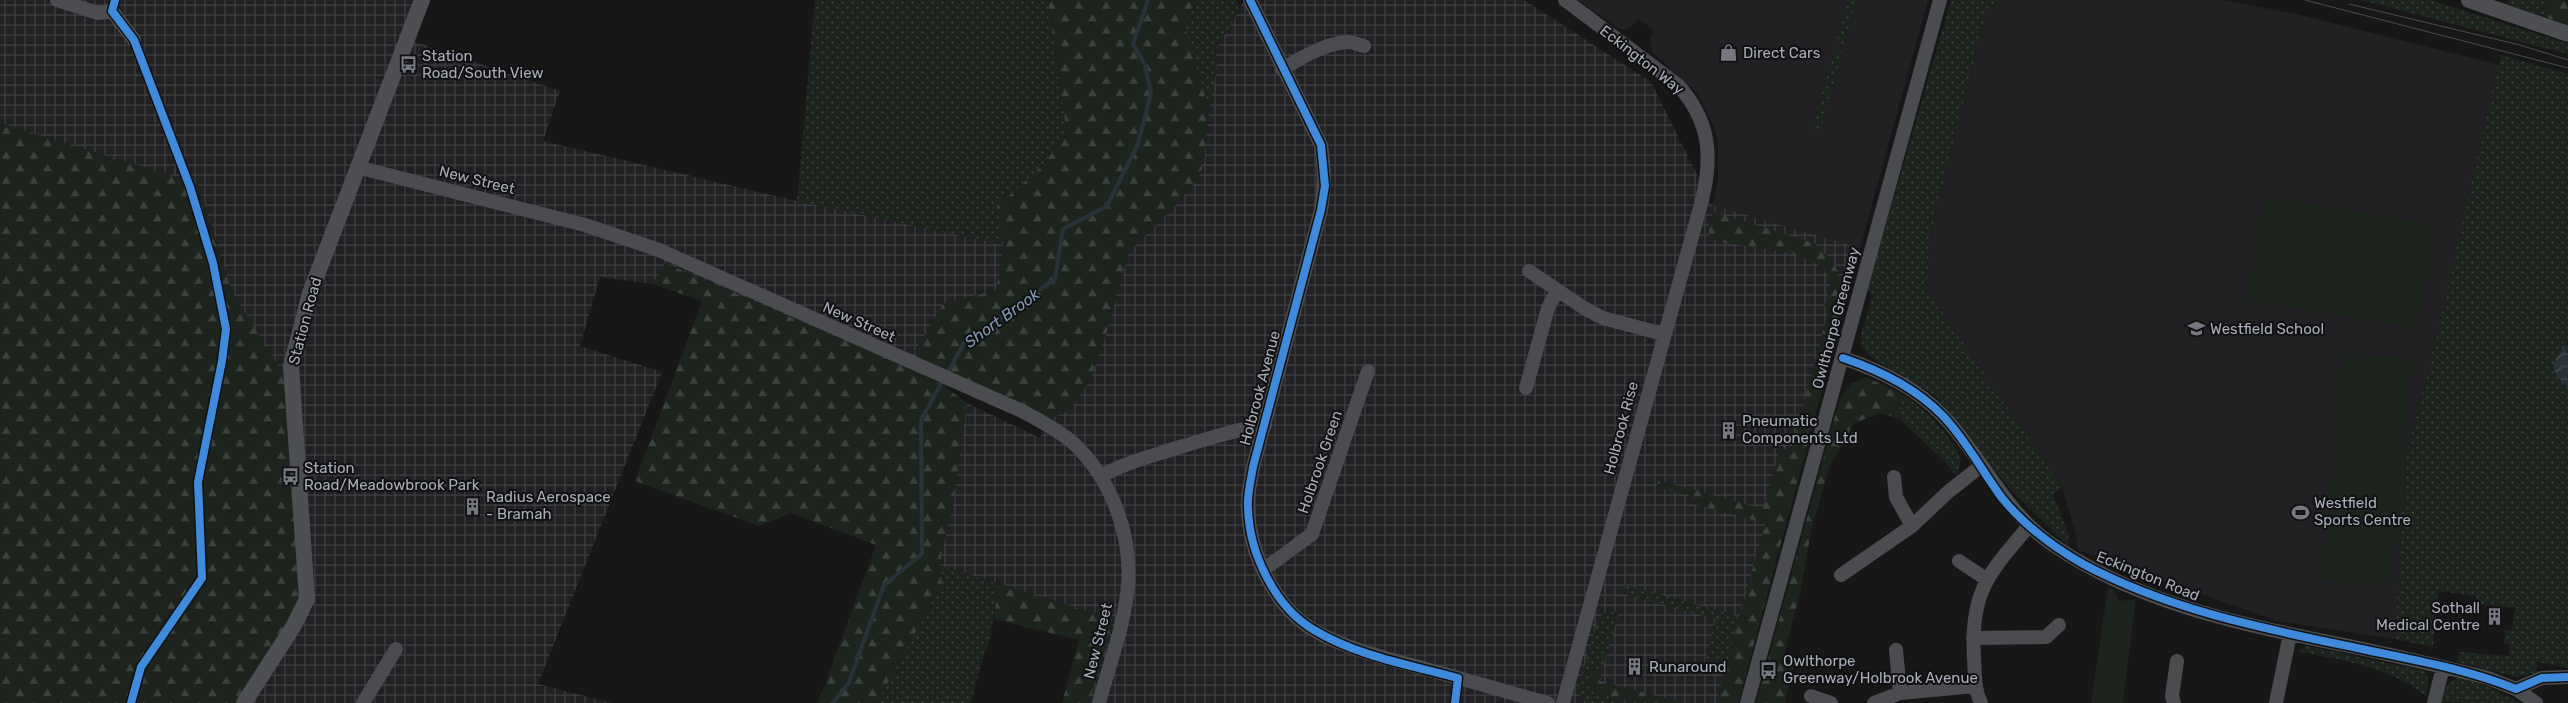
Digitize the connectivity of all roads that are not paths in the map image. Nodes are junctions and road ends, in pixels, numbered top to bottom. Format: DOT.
graph roads {
  1 [pos="57,0"];
  2 [pos="421,0"];
  3 [pos="1250,0"];
  4 [pos="1564,0"];
  5 [pos="1940,0"];
  6 [pos="2468,0"];
  7 [pos="113,5"];
  8 [pos="2568,34"];
  9 [pos="134,40"];
  10 [pos="1364,46"];
  11 [pos="1282,69"];
  12 [pos="1708,161"];
  13 [pos="357,167"];
  14 [pos="1529,271"];
  15 [pos="1557,291"];
  16 [pos="1664,334"];
  17 [pos="1842,358"];
  18 [pos="1368,371"];
  19 [pos="1526,388"];
  20 [pos="1265,425"];
  21 [pos="1981,466"];
  22 [pos="1101,476"];
  23 [pos="1894,477"];
  24 [pos="1912,526"];
  25 [pos="2029,526"];
  26 [pos="1959,561"];
  27 [pos="1263,570"];
  28 [pos="1841,575"];
  29 [pos="1986,579"];
  30 [pos="2059,625"];
  31 [pos="2290,634"];
  32 [pos="1973,638"];
  33 [pos="396,649"];
  34 [pos="1896,650"];
  35 [pos="2177,661"];
  36 [pos="2443,667"];
  37 [pos="2568,676"];
  38 [pos="1975,686"];
  39 [pos="2516,690"];
  40 [pos="1900,693"];
  41 [pos="1811,696"];
  42 [pos="247,702"];
  43 [pos="363,703"];
  44 [pos="1099,703"];
  45 [pos="1548,703"];
  46 [pos="1563,703"];
  47 [pos="1747,703"];
  48 [pos="1831,703"];
  49 [pos="1874,703"];
  50 [pos="1981,703"];
  51 [pos="2174,703"];
  52 [pos="2276,703"];
  53 [pos="2434,703"];
  54 [pos="2536,703"];
  1 -- 7 [label="street"];
  2 -- 13 [label="main road, Station Road"];
  3 -- 11 [label="street, Holbrook Avenue"];
  4 -- 12 [label="street, Eckington Way"];
  5 -- 17 [label="street, Owlthorpe Greenway"];
  6 -- 8 [label="main road"];
  7 -- 9 [label="street"];
  10 -- 11 [label="street"];
  11 -- 20 [label="street, Holbrook Avenue"];
  12 -- 16 [label="street, Holbrook Rise"];
  13 -- 22 [label="street, New Street"];
  13 -- 42 [label="main road, Station Road"];
  14 -- 15 [label="street"];
  15 -- 16 [label="street"];
  15 -- 19 [label="street"];
  16 -- 46 [label="street, Holbrook Rise"];
  17 -- 21 [label="street, Eckington Road"];
  17 -- 47 [label="street, Owlthorpe Greenway"];
  18 -- 27 [label="street, Holbrook Green"];
  20 -- 22 [label="street"];
  20 -- 27 [label="street, Holbrook Avenue"];
  21 -- 24 [label="street"];
  21 -- 25 [label="street, Eckington Road"];
  22 -- 44 [label="street, New Street"];
  23 -- 24 [label="street"];
  24 -- 28 [label="street"];
  25 -- 29 [label="street"];
  25 -- 31 [label="street, Eckington Road"];
  26 -- 29 [label="street"];
  27 -- 45 [label="street, Holbrook Avenue"];
  29 -- 32 [label="street"];
  30 -- 32 [label="street"];
  31 -- 36 [label="street, Eckington Road"];
  31 -- 52 [label="street"];
  32 -- 38 [label="street"];
  33 -- 43 [label="street"];
  34 -- 40 [label="street"];
  35 -- 51 [label="street"];
  36 -- 39 [label="street, Eckington Road"];
  36 -- 53 [label="street"];
  37 -- 39 [label="street"];
  38 -- 40 [label="street"];
  38 -- 50 [label="street"];
  39 -- 54 [label="street, Eckington Road"];
  40 -- 49 [label="street"];
  41 -- 48 [label="street"];
}
